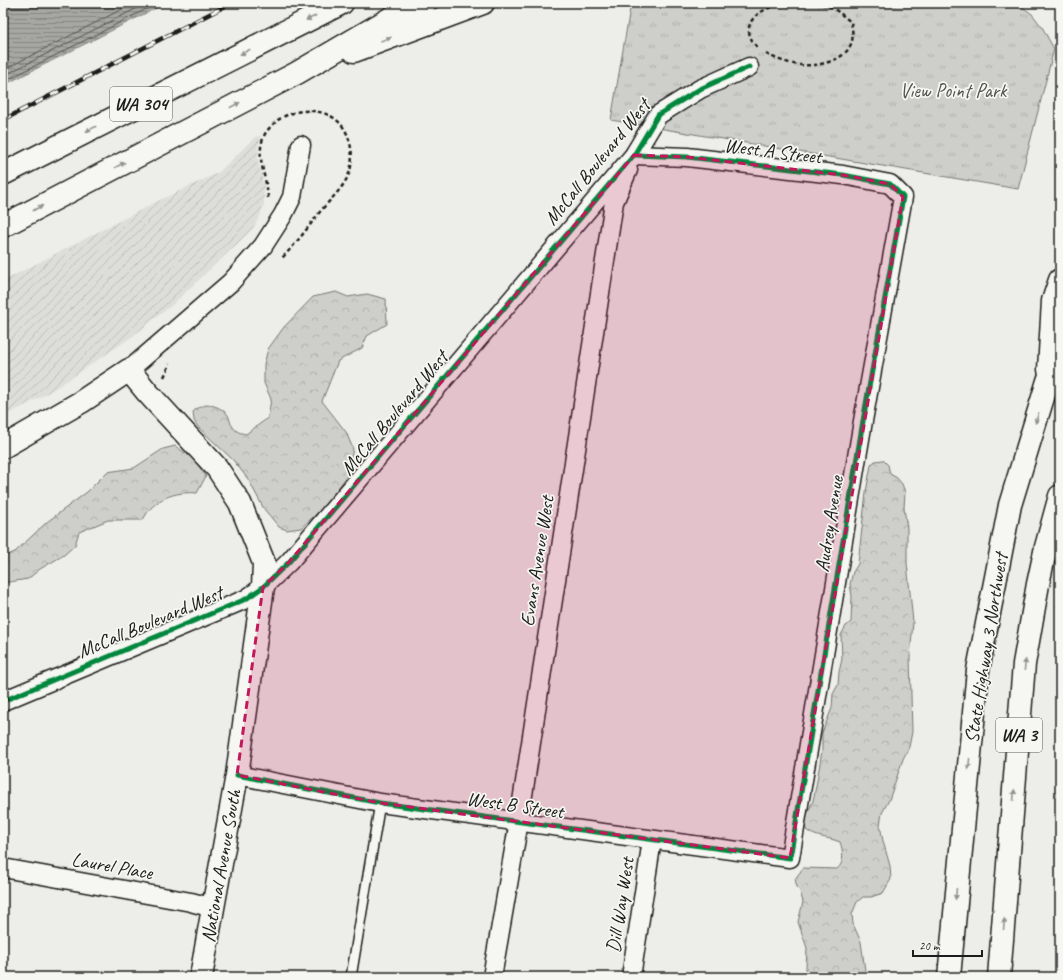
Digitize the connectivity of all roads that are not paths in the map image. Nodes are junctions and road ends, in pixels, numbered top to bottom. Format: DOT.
graph roads {
  1 [pos="342,3"];
  2 [pos="425,3"];
  3 [pos="483,3"];
  4 [pos="749,67"];
  5 [pos="297,73"];
  6 [pos="301,145"];
  7 [pos="634,155"];
  8 [pos="3,174"];
  9 [pos="903,197"];
  10 [pos="3,226"];
  11 [pos="1060,280"];
  12 [pos="1060,351"];
  13 [pos="129,370"];
  14 [pos="1048,381"];
  15 [pos="3,447"];
  16 [pos="1060,496"];
  17 [pos="263,587"];
  18 [pos="3,701"];
  19 [pos="237,776"];
  20 [pos="380,803"];
  21 [pos="519,821"];
  22 [pos="652,840"];
  23 [pos="790,858"];
  24 [pos="3,868"];
  25 [pos="212,908"];
  26 [pos="201,977"];
  27 [pos="351,977"];
  28 [pos="492,977"];
  29 [pos="630,977"];
  30 [pos="949,977"];
  31 [pos="999,977"];
  1 -- 8 [label="main road, WA 304, one-way"];
  2 -- 5 [label="main road, WA 304"];
  5 -- 3 [label="main road, WA 304, one-way"];
  4 -- 7 [label="street, McCall Boulevard West"];
  10 -- 5 [label="main road, WA 304, one-way"];
  6 -- 13 [label="street"];
  7 -- 9 [label="street, West A Street"];
  7 -- 17 [label="street, McCall Boulevard West"];
  7 -- 21 [label="street, Evans Avenue West"];
  9 -- 23 [label="street, Audrey Avenue"];
  11 -- 14 [label="main road"];
  12 -- 14 [label="main road, State Highway 3 Northwest / WA 3"];
  13 -- 15 [label="main road"];
  13 -- 17 [label="main road, National Avenue South"];
  14 -- 30 [label="main road, State Highway 3 Northwest / WA 3, one-way"];
  31 -- 16 [label="main road, State Highway 3 Northwest / WA 3, one-way"];
  17 -- 18 [label="street, McCall Boulevard West"];
  17 -- 19 [label="main road, National Avenue South"];
  19 -- 20 [label="street, West B Street"];
  19 -- 25 [label="main road, National Avenue South"];
  20 -- 21 [label="street, West B Street"];
  20 -- 27 [label="lane"];
  21 -- 22 [label="street, West B Street"];
  21 -- 28 [label="street, Evans Avenue West"];
  22 -- 23 [label="street, West B Street"];
  22 -- 29 [label="street, Dill Way West"];
  24 -- 25 [label="street, Laurel Place"];
  25 -- 26 [label="main road, National Avenue South"];
}
